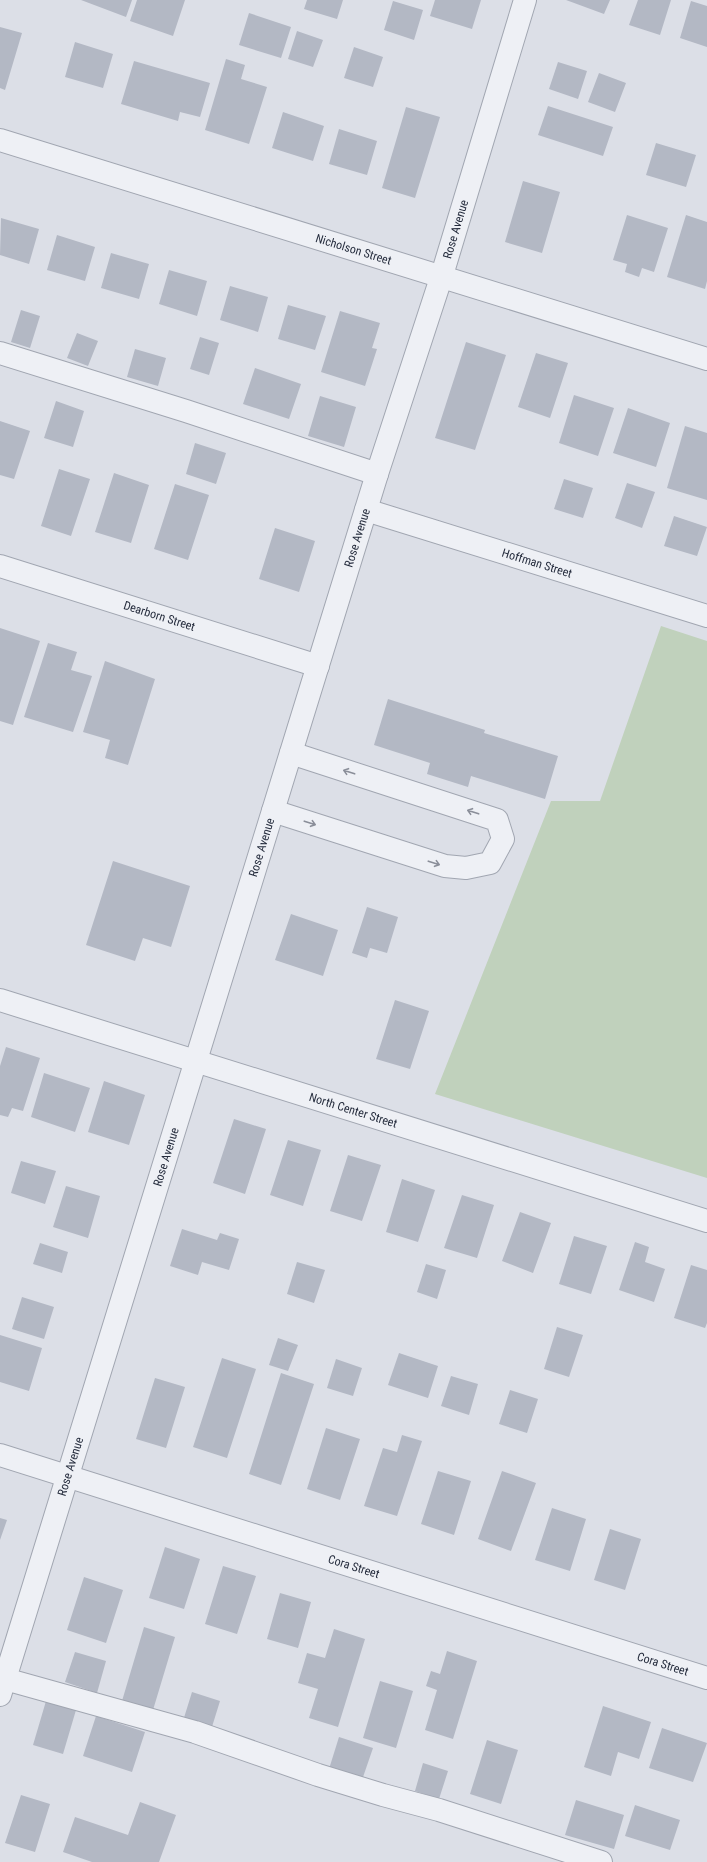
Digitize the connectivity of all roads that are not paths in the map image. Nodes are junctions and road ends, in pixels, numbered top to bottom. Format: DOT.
graph roads {
  1 [pos="525,0"];
  2 [pos="0,140"];
  3 [pos="442,275"];
  4 [pos="0,353"];
  5 [pos="707,359"];
  6 [pos="377,474"];
  7 [pos="366,510"];
  8 [pos="0,566"];
  9 [pos="707,616"];
  10 [pos="318,666"];
  11 [pos="291,753"];
  12 [pos="273,811"];
  13 [pos="0,1000"];
  14 [pos="196,1061"];
  15 [pos="707,1221"];
  16 [pos="0,1455"];
  17 [pos="68,1475"];
  18 [pos="707,1678"];
  19 [pos="2,1687"];
  20 [pos="601,1862"];
  1 -- 3 [label="street, Rose Avenue"];
  2 -- 3 [label="street, Nicholson Street"];
  3 -- 5 [label="street, Nicholson Street"];
  3 -- 6 [label="street, Rose Avenue"];
  4 -- 6 [label="street"];
  6 -- 7 [label="street, Rose Avenue"];
  7 -- 9 [label="street, Hoffman Street"];
  7 -- 10 [label="street, Rose Avenue"];
  8 -- 10 [label="street, Dearborn Street"];
  10 -- 11 [label="street, Rose Avenue"];
  11 -- 12 [label="street, Rose Avenue"];
  12 -- 11 [label="street, one-way"];
  12 -- 14 [label="street, Rose Avenue"];
  13 -- 14 [label="street, North Center Street"];
  14 -- 15 [label="street, North Center Street"];
  14 -- 17 [label="street, Rose Avenue"];
  16 -- 17 [label="street, Cora Street"];
  17 -- 18 [label="street, Cora Street"];
  17 -- 19 [label="street, Rose Avenue"];
  19 -- 20 [label="street"];
}
